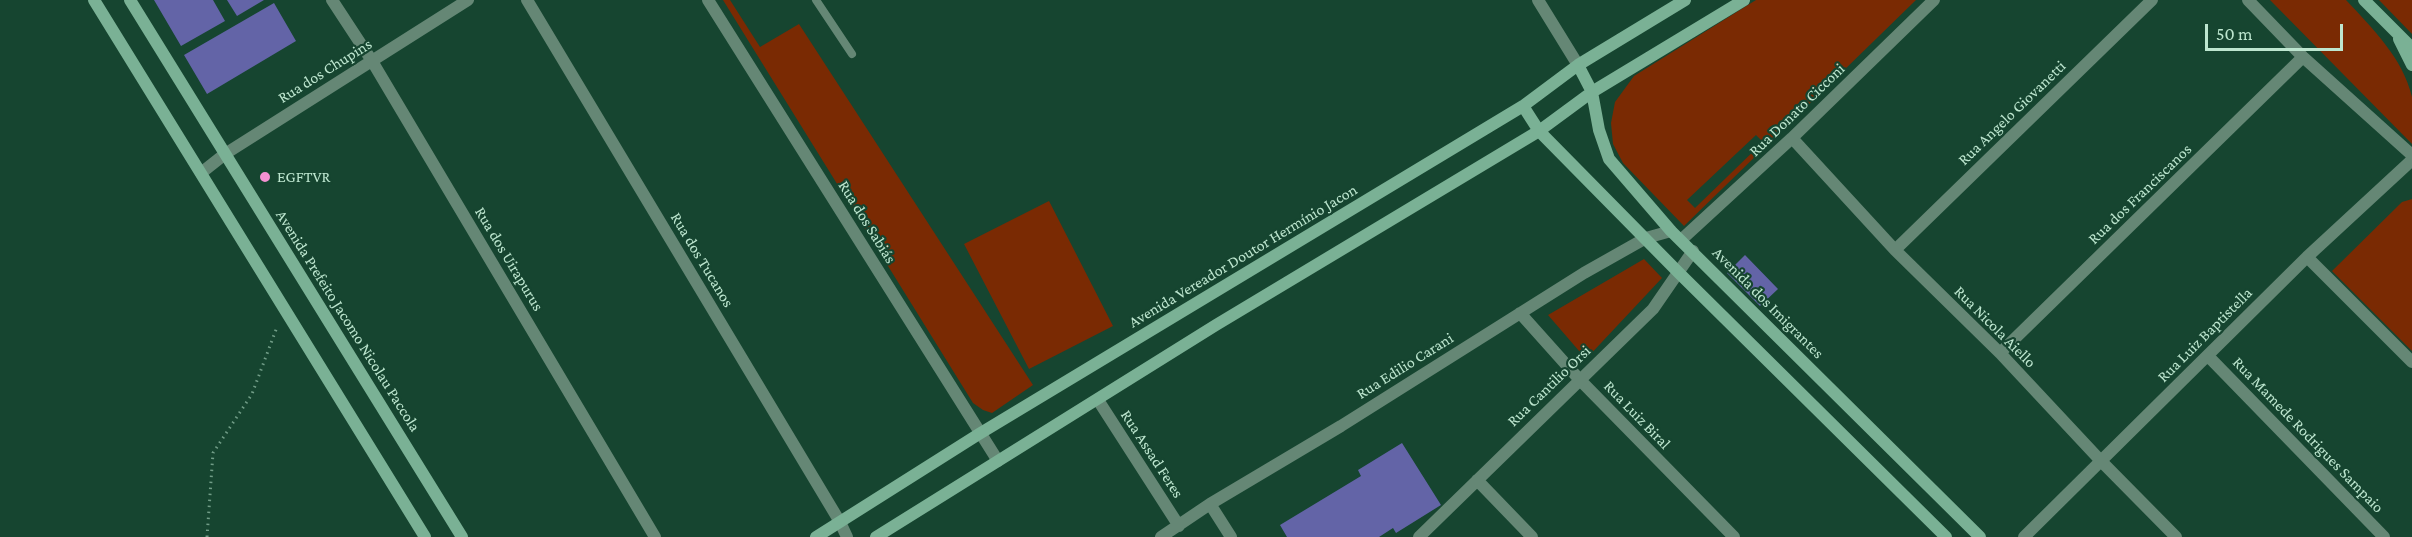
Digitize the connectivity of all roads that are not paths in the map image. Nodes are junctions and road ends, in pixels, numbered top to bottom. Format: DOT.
graph roads {
  1 [pos="94,0"];
  2 [pos="130,0"];
  3 [pos="332,0"];
  4 [pos="468,0"];
  5 [pos="526,0"];
  6 [pos="708,0"];
  7 [pos="816,0"];
  8 [pos="1538,0"];
  9 [pos="1685,0"];
  10 [pos="1744,0"];
  11 [pos="1934,0"];
  12 [pos="2152,0"];
  13 [pos="2248,0"];
  14 [pos="2364,0"];
  15 [pos="2394,30"];
  16 [pos="2412,48"];
  17 [pos="852,54"];
  18 [pos="2303,57"];
  19 [pos="372,61"];
  20 [pos="1578,65"];
  21 [pos="2412,65"];
  22 [pos="1592,92"];
  23 [pos="1523,106"];
  24 [pos="1539,131"];
  25 [pos="1792,138"];
  26 [pos="225,154"];
  27 [pos="2412,157"];
  28 [pos="201,173"];
  29 [pos="1671,231"];
  30 [pos="1646,238"];
  31 [pos="1680,240"];
  32 [pos="1895,250"];
  33 [pos="1692,251"];
  34 [pos="2307,257"];
  35 [pos="1679,273"];
  36 [pos="1520,313"];
  37 [pos="2000,353"];
  38 [pos="2208,357"];
  39 [pos="2412,362"];
  40 [pos="1579,379"];
  41 [pos="1098,400"];
  42 [pos="980,434"];
  43 [pos="2100,460"];
  44 [pos="998,461"];
  45 [pos="1477,480"];
  46 [pos="1210,504"];
  47 [pos="840,522"];
  48 [pos="1179,526"];
  49 [pos="425,537"];
  50 [pos="462,537"];
  51 [pos="656,537"];
  52 [pos="816,537"];
  53 [pos="847,537"];
  54 [pos="876,537"];
  55 [pos="1161,537"];
  56 [pos="1231,537"];
  57 [pos="1419,537"];
  58 [pos="1532,537"];
  59 [pos="1734,537"];
  60 [pos="1947,537"];
  61 [pos="1980,537"];
  62 [pos="2024,537"];
  63 [pos="2176,537"];
  64 [pos="2384,537"];
  1 -- 28 [label="street"];
  2 -- 26 [label="street, Avenida Prefeito Jacomo Nicolau Paccola"];
  3 -- 19 [label="street, Rua dos Uirapurus"];
  4 -- 19 [label="street, Rua dos Chupins"];
  5 -- 47 [label="street, Rua dos Tucanos"];
  6 -- 42 [label="street, Rua dos Sabiás"];
  7 -- 17 [label="lane"];
  8 -- 20 [label="street"];
  9 -- 20 [label="street, Avenida Vereador Doutor Hermínio Jacon"];
  10 -- 22 [label="street"];
  11 -- 25 [label="street, Rua Donato Cicconi"];
  12 -- 32 [label="street, Rua Angelo Giovanetti"];
  13 -- 18 [label="street"];
  14 -- 15 [label="street"];
  15 -- 16 [label="street"];
  15 -- 21 [label="street"];
  18 -- 27 [label="street"];
  18 -- 37 [label="street, Rua dos Franciscanos"];
  19 -- 26 [label="street, Rua dos Chupins"];
  19 -- 51 [label="street, Rua dos Uirapurus"];
  20 -- 22 [label="street, Avenida dos Imigrantes"];
  20 -- 23 [label="street, Avenida Vereador Doutor Hermínio Jacon"];
  22 -- 24 [label="street"];
  22 -- 29 [label="street, Avenida dos Imigrantes"];
  23 -- 24 [label="street"];
  23 -- 42 [label="street, Avenida Vereador Doutor Hermínio Jacon"];
  24 -- 30 [label="street"];
  24 -- 41 [label="street"];
  25 -- 31 [label="street, Rua Donato Cicconi"];
  25 -- 32 [label="street, Rua Nicola Aiello"];
  26 -- 28 [label="street, Rua dos Chupins"];
  26 -- 50 [label="street, Avenida Prefeito Jacomo Nicolau Paccola"];
  27 -- 34 [label="street, Rua Luiz Baptistella"];
  28 -- 49 [label="street"];
  29 -- 30 [label="street, Rua Edilio Carani"];
  29 -- 31 [label="street, Avenida dos Imigrantes"];
  30 -- 35 [label="street"];
  30 -- 36 [label="street, Rua Edilio Carani"];
  31 -- 33 [label="street, Avenida dos Imigrantes"];
  32 -- 37 [label="street, Rua Nicola Aiello"];
  33 -- 35 [label="street, Rua Cantilio Orsi"];
  33 -- 61 [label="street, Avenida dos Imigrantes"];
  34 -- 38 [label="street, Rua Luiz Baptistella"];
  34 -- 39 [label="street"];
  35 -- 40 [label="street, Rua Cantilio Orsi"];
  35 -- 60 [label="street"];
  36 -- 40 [label="street, Rua Luiz Biral"];
  36 -- 46 [label="street, Rua Edilio Carani"];
  37 -- 43 [label="street, Rua Nicola Aiello"];
  38 -- 43 [label="street, Rua Luiz Baptistella"];
  38 -- 64 [label="street, Rua Mamede Rodrigues Sampaio"];
  40 -- 45 [label="street, Rua Cantilio Orsi"];
  40 -- 59 [label="street, Rua Luiz Biral"];
  41 -- 44 [label="street"];
  41 -- 48 [label="street, Rua Assad Feres"];
  42 -- 44 [label="street, Rua dos Sabiás"];
  42 -- 47 [label="street, Avenida Vereador Doutor Hermínio Jacon"];
  43 -- 62 [label="street, Rua Luiz Baptistella"];
  43 -- 63 [label="street, Rua Nicola Aiello"];
  44 -- 54 [label="street"];
  45 -- 57 [label="street, Rua Cantilio Orsi"];
  45 -- 58 [label="street"];
  46 -- 48 [label="street, Rua Edilio Carani"];
  46 -- 56 [label="street"];
  47 -- 52 [label="street, Avenida Vereador Doutor Hermínio Jacon"];
  47 -- 53 [label="street, Rua dos Tucanos"];
  48 -- 55 [label="street, Rua Edilio Carani"];
}
